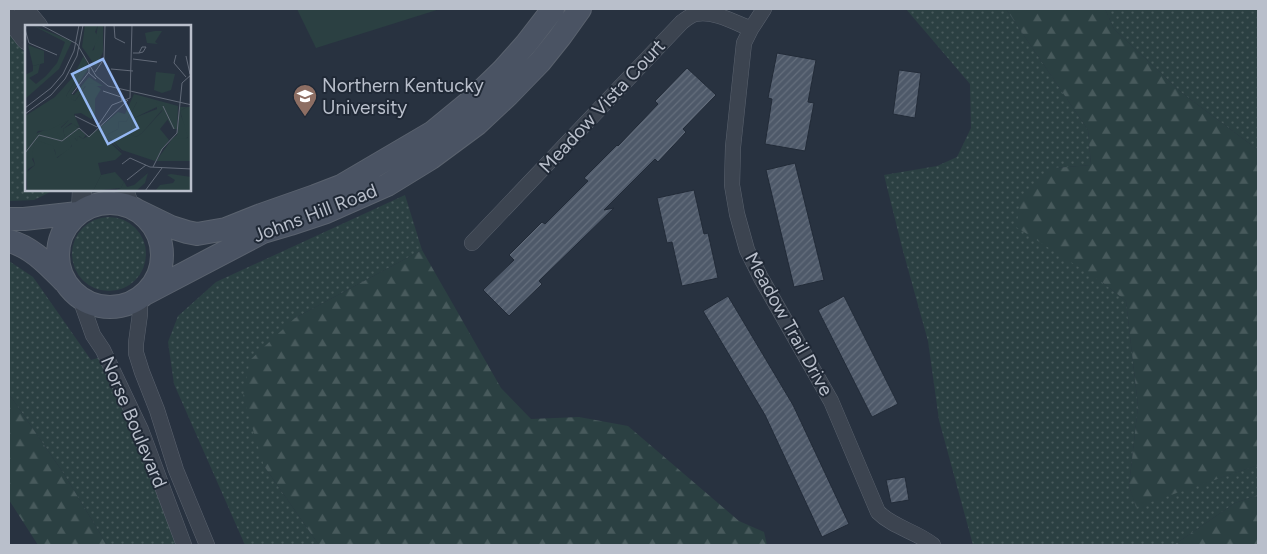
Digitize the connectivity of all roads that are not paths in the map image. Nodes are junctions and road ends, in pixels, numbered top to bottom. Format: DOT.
graph roads {
  1 [pos="24,9"];
  2 [pos="553,9"];
  3 [pos="580,9"];
  4 [pos="764,9"];
  5 [pos="9,18"];
  6 [pos="37,25"];
  7 [pos="751,29"];
  8 [pos="25,39"];
  9 [pos="130,202"];
  10 [pos="80,205"];
  11 [pos="9,219"];
  12 [pos="9,241"];
  13 [pos="472,243"];
  14 [pos="65,281"];
  15 [pos="142,296"];
  16 [pos="82,299"];
  17 [pos="184,545"];
  18 [pos="207,545"];
  19 [pos="933,545"];
  1 -- 6 [label="street"];
  2 -- 9 [label="main road, Johns Hill Road"];
  3 -- 15 [label="main road, Johns Hill Road"];
  4 -- 7 [label="street, Meadow Trail Drive"];
  5 -- 8 [label="street"];
  7 -- 13 [label="street, Meadow Vista Court"];
  7 -- 19 [label="street, Meadow Trail Drive"];
  9 -- 10 [label="main road"];
  9 -- 15 [label="main road"];
  10 -- 11 [label="main road"];
  10 -- 14 [label="main road"];
  12 -- 14 [label="main road"];
  14 -- 16 [label="main road"];
  15 -- 16 [label="main road"];
  15 -- 18 [label="street, Norse Boulevard"];
  16 -- 17 [label="street, Norse Boulevard"];
}
